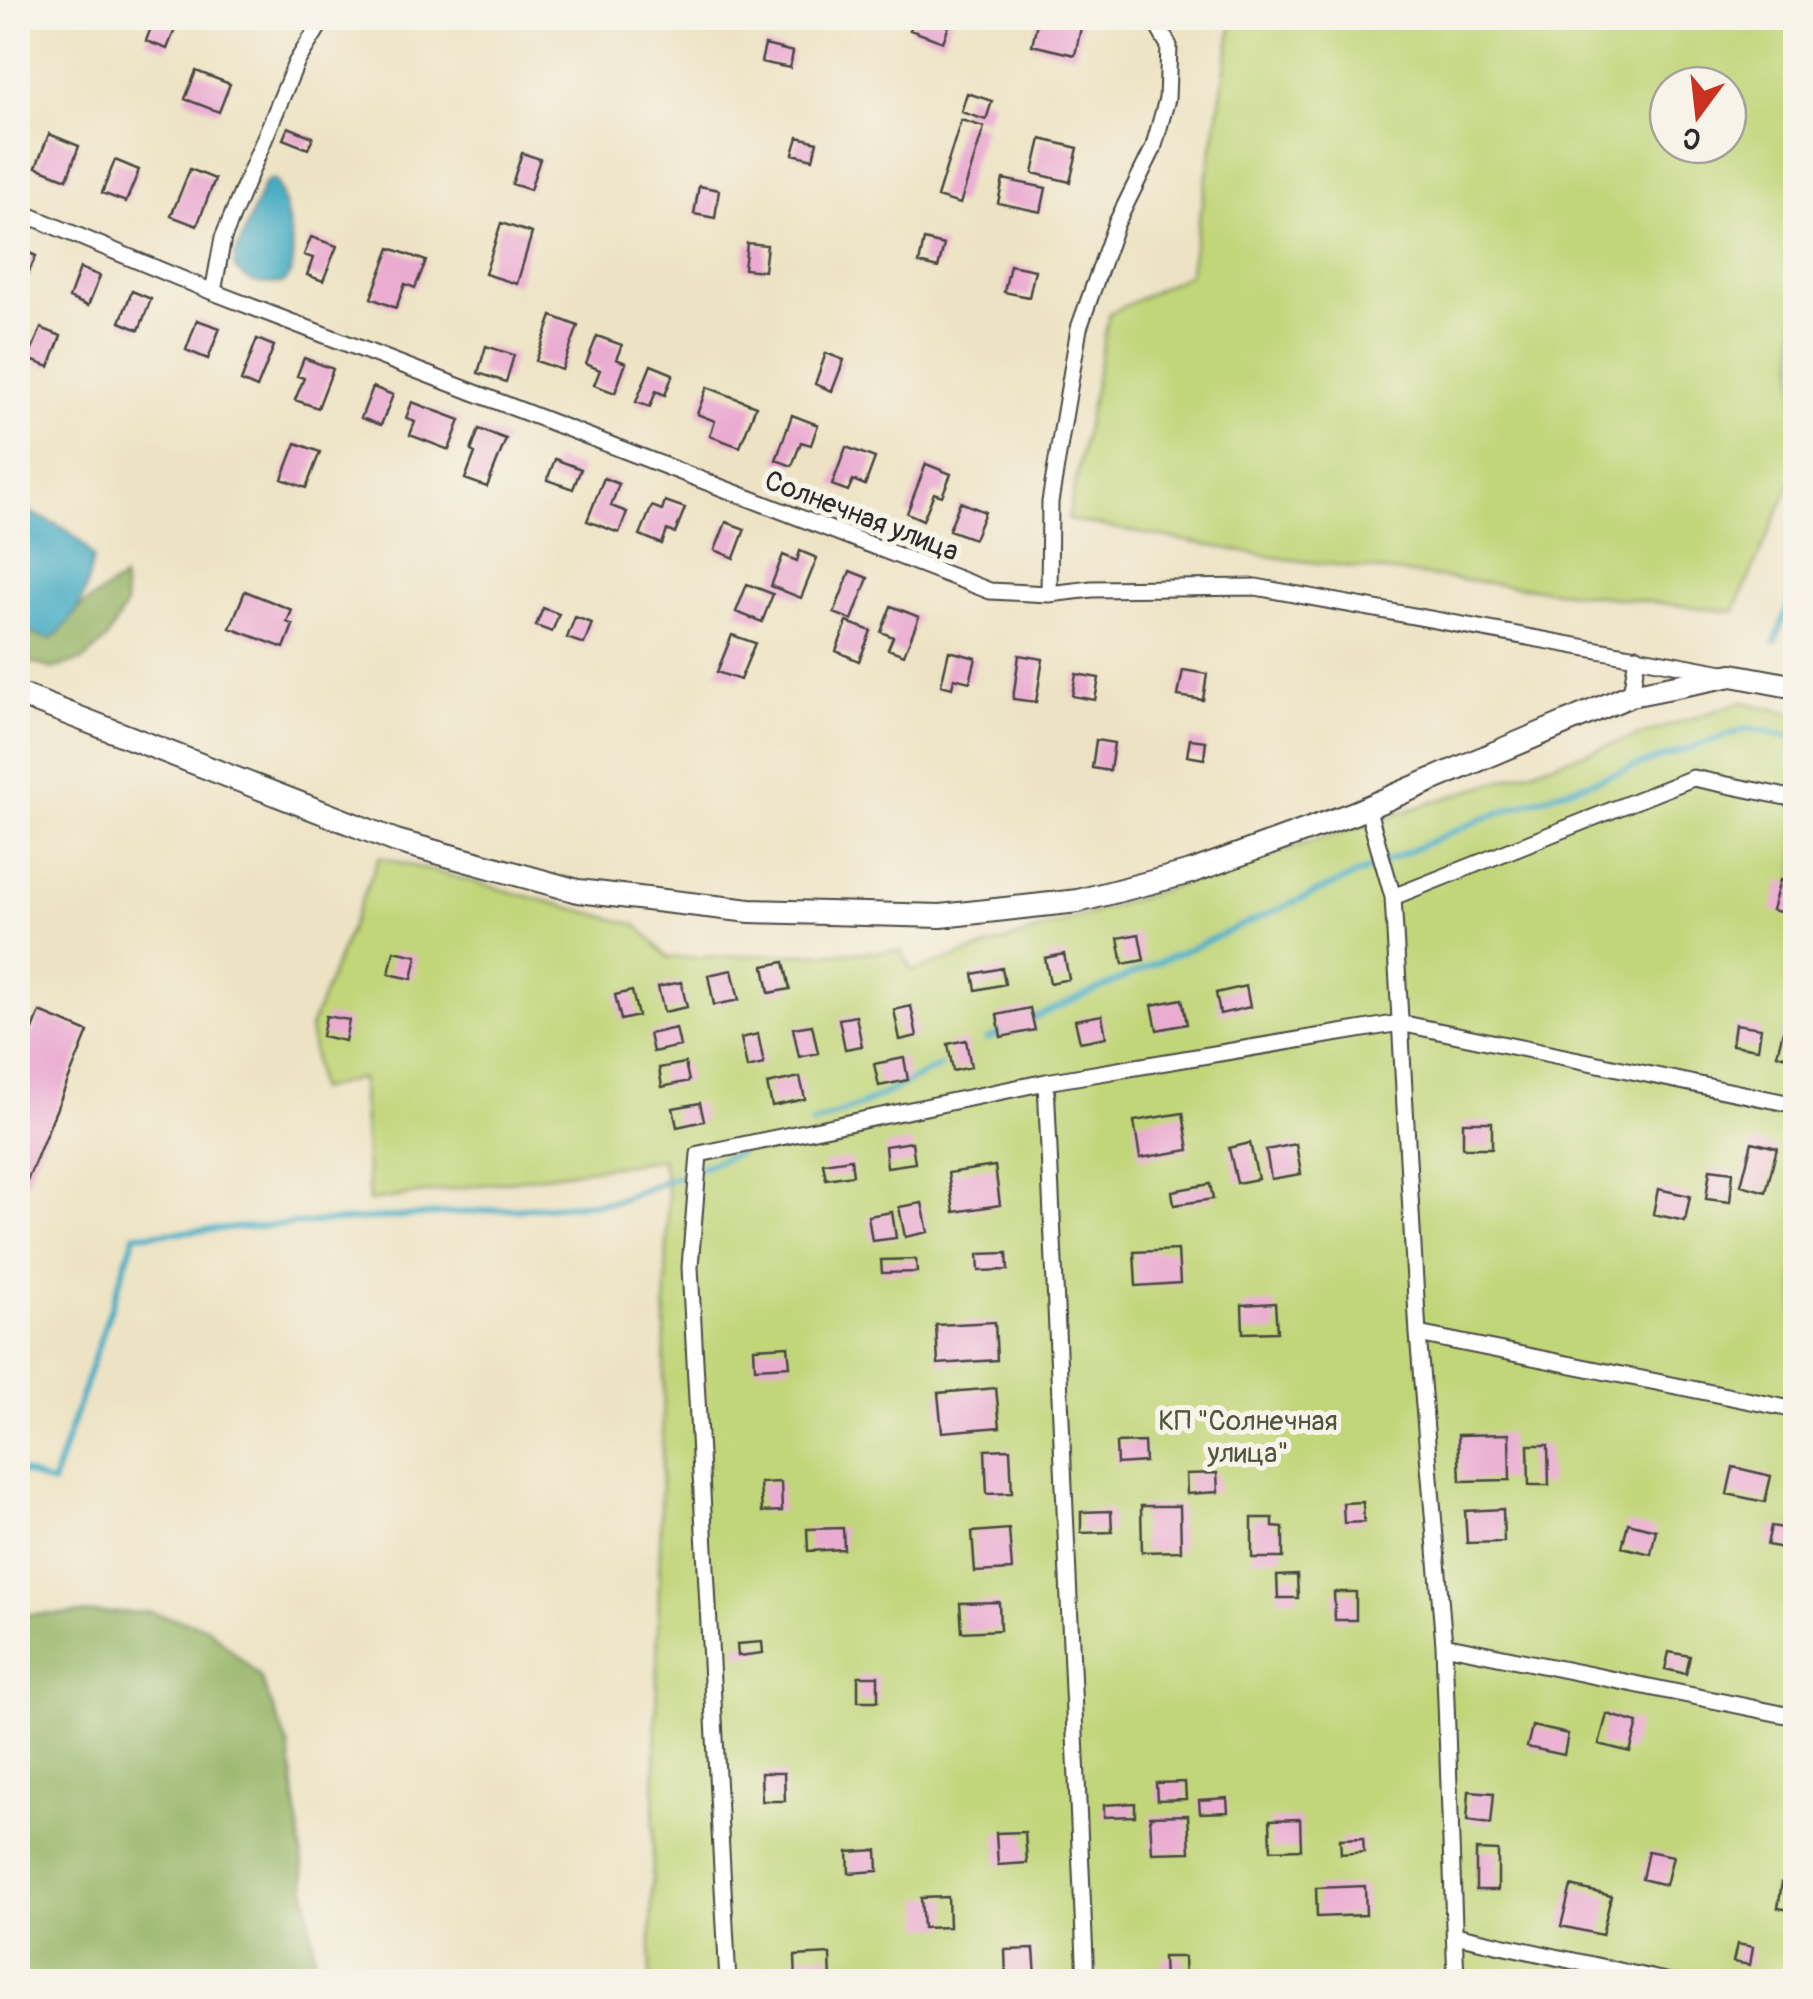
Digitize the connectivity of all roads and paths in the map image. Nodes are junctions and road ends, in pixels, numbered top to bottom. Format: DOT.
graph roads {
  1 [pos="324,18"];
  2 [pos="1154,18"];
  3 [pos="18,211"];
  4 [pos="213,292"];
  5 [pos="1048,594"];
  6 [pos="1636,656"];
  7 [pos="1732,675"];
  8 [pos="1796,686"];
  9 [pos="18,694"];
  10 [pos="1631,695"];
  11 [pos="1796,799"];
  12 [pos="1367,807"];
  13 [pos="1393,897"];
  14 [pos="1400,1023"];
  15 [pos="1046,1082"];
  16 [pos="1796,1106"];
  17 [pos="1418,1334"];
  18 [pos="1796,1410"];
  19 [pos="1444,1645"];
  20 [pos="1796,1717"];
  21 [pos="1455,1935"];
  22 [pos="728,1982"];
  23 [pos="1086,1982"];
  24 [pos="1456,1982"];
  25 [pos="1670,1982"];
  1 -- 4 [label="street"];
  2 -- 5 [label="street"];
  3 -- 4 [label="street, Солнечная улица"];
  4 -- 5 [label="street, Солнечная улица"];
  5 -- 6 [label="street, Солнечная улица"];
  6 -- 7 [label="street, Солнечная улица"];
  6 -- 10 [label="street"];
  7 -- 8 [label="main road"];
  7 -- 10 [label="main road"];
  9 -- 12 [label="main road"];
  10 -- 12 [label="main road"];
  11 -- 13 [label="street"];
  12 -- 13 [label="street"];
  13 -- 14 [label="street"];
  14 -- 15 [label="street"];
  14 -- 16 [label="street"];
  14 -- 17 [label="street"];
  15 -- 22 [label="street"];
  15 -- 23 [label="street"];
  17 -- 18 [label="street"];
  17 -- 19 [label="street"];
  19 -- 20 [label="street"];
  19 -- 21 [label="street"];
  21 -- 24 [label="street"];
  21 -- 25 [label="street"];
}
